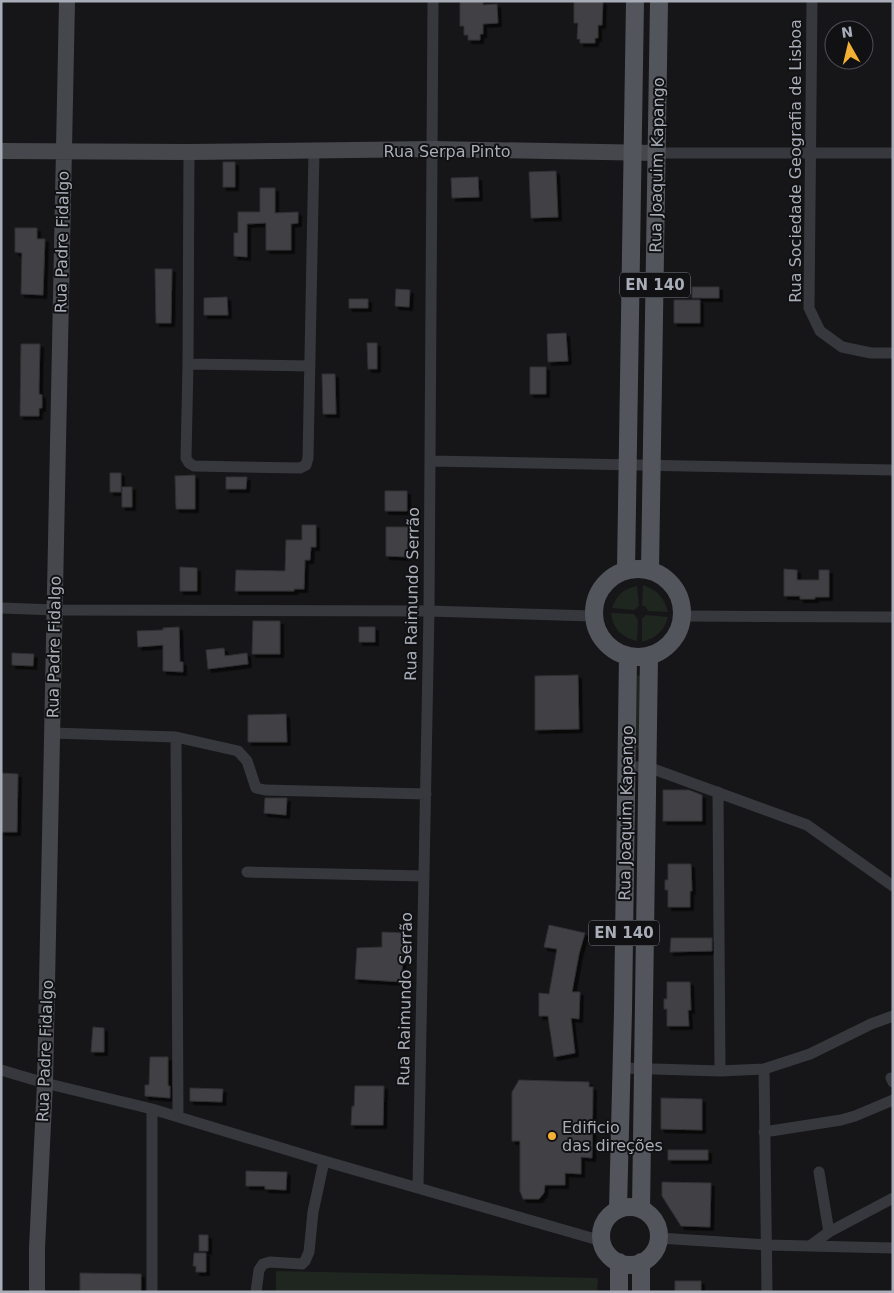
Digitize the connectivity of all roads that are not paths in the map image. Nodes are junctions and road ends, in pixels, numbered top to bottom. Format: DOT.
graph roads {
  1 [pos="67,1"];
  2 [pos="433,1"];
  3 [pos="812,1"];
  4 [pos="635,4"];
  5 [pos="659,4"];
  6 [pos="432,149"];
  7 [pos="1,151"];
  8 [pos="64,151"];
  9 [pos="314,151"];
  10 [pos="189,152"];
  11 [pos="633,152"];
  12 [pos="656,153"];
  13 [pos="812,153"];
  14 [pos="893,153"];
  15 [pos="629,312"];
  16 [pos="655,313"];
  17 [pos="893,353"];
  18 [pos="188,364"];
  19 [pos="310,366"];
  20 [pos="430,461"];
  21 [pos="627,466"];
  22 [pos="652,466"];
  23 [pos="893,470"];
  24 [pos="626,570"];
  25 [pos="650,570"];
  26 [pos="1,608"];
  27 [pos="56,610"];
  28 [pos="429,611"];
  29 [pos="593,616"];
  30 [pos="682,616"];
  31 [pos="893,617"];
  32 [pos="628,656"];
  33 [pos="649,656"];
  34 [pos="52,733"];
  35 [pos="176,737"];
  36 [pos="626,767"];
  37 [pos="648,768"];
  38 [pos="718,792"];
  39 [pos="426,794"];
  40 [pos="248,872"];
  41 [pos="424,876"];
  42 [pos="893,886"];
  43 [pos="624,913"];
  44 [pos="646,914"];
  45 [pos="893,1016"];
  46 [pos="621,1068"];
  47 [pos="644,1069"];
  48 [pos="764,1069"];
  49 [pos="1,1070"];
  50 [pos="720,1071"];
  51 [pos="45,1084"];
  52 [pos="893,1100"];
  53 [pos="152,1109"];
  54 [pos="178,1116"];
  55 [pos="764,1132"];
  56 [pos="324,1161"];
  57 [pos="819,1172"];
  58 [pos="418,1187"];
  59 [pos="893,1198"];
  60 [pos="618,1209"];
  61 [pos="641,1209"];
  62 [pos="830,1232"];
  63 [pos="659,1238"];
  64 [pos="602,1241"];
  65 [pos="768,1245"];
  66 [pos="810,1246"];
  67 [pos="893,1248"];
  68 [pos="619,1262"];
  69 [pos="641,1262"];
  70 [pos="37,1292"];
  71 [pos="152,1292"];
  72 [pos="256,1292"];
  73 [pos="618,1292"];
  74 [pos="641,1292"];
  75 [pos="767,1292"];
  1 -- 8 [label="street, Rua Padre Fidalgo"];
  2 -- 6 [label="street, Rua Raimundo Serrão"];
  3 -- 13 [label="street, Rua Sociedade Geografia de Lisboa"];
  4 -- 5 [label="main road"];
  4 -- 11 [label="main road, Rua Joaquim Kapango / EN 140"];
  5 -- 12 [label="main road, Rua Joaquim Kapango / EN 140"];
  6 -- 9 [label="street, Rua Serpa Pinto"];
  6 -- 11 [label="street, Rua Serpa Pinto"];
  6 -- 20 [label="street, Rua Raimundo Serrão"];
  7 -- 8 [label="street, Rua Serpa Pinto"];
  8 -- 10 [label="street, Rua Serpa Pinto"];
  8 -- 27 [label="street, Rua Padre Fidalgo"];
  9 -- 10 [label="street, Rua Serpa Pinto"];
  9 -- 19 [label="street"];
  10 -- 18 [label="street"];
  11 -- 12 [label="street, Rua Serpa Pinto"];
  11 -- 15 [label="main road, Rua Joaquim Kapango / EN 140"];
  12 -- 13 [label="street, Rua Serpa Pinto"];
  12 -- 16 [label="main road, Rua Joaquim Kapango / EN 140"];
  13 -- 14 [label="street, Rua Serpa Pinto"];
  13 -- 17 [label="street, Rua Sociedade Geografia de Lisboa"];
  15 -- 16 [label="main road"];
  15 -- 21 [label="main road, Rua Joaquim Kapango / EN 140"];
  16 -- 22 [label="main road, Rua Joaquim Kapango / EN 140"];
  18 -- 19 [label="street"];
  18 -- 19 [label="street"];
  20 -- 21 [label="street"];
  20 -- 28 [label="street, Rua Raimundo Serrão"];
  21 -- 22 [label="street"];
  21 -- 24 [label="main road, Rua Joaquim Kapango / EN 140"];
  22 -- 23 [label="street"];
  22 -- 25 [label="main road, Rua Joaquim Kapango / EN 140"];
  24 -- 25 [label="main road"];
  24 -- 29 [label="main road"];
  25 -- 30 [label="main road"];
  26 -- 27 [label="street"];
  27 -- 28 [label="street"];
  27 -- 34 [label="street, Rua Padre Fidalgo"];
  28 -- 29 [label="street"];
  28 -- 39 [label="street, Rua Raimundo Serrão"];
  29 -- 32 [label="main road"];
  30 -- 31 [label="street"];
  30 -- 33 [label="main road"];
  32 -- 33 [label="main road"];
  32 -- 36 [label="main road, Rua Joaquim Kapango / EN 140"];
  33 -- 37 [label="main road, Rua Joaquim Kapango / EN 140"];
  34 -- 35 [label="street"];
  34 -- 51 [label="street, Rua Padre Fidalgo"];
  35 -- 39 [label="street"];
  35 -- 54 [label="street"];
  36 -- 37 [label="street"];
  36 -- 43 [label="main road, Rua Joaquim Kapango / EN 140"];
  37 -- 38 [label="street"];
  37 -- 44 [label="main road, Rua Joaquim Kapango / EN 140"];
  38 -- 42 [label="street"];
  38 -- 50 [label="street"];
  39 -- 41 [label="street, Rua Raimundo Serrão"];
  40 -- 41 [label="street"];
  41 -- 58 [label="street, Rua Raimundo Serrão"];
  43 -- 44 [label="main road"];
  43 -- 46 [label="main road, Rua Joaquim Kapango / EN 140"];
  44 -- 47 [label="main road, Rua Joaquim Kapango / EN 140"];
  45 -- 48 [label="street"];
  46 -- 47 [label="street"];
  46 -- 60 [label="main road, Rua Joaquim Kapango / EN 140"];
  47 -- 50 [label="street"];
  47 -- 61 [label="main road, Rua Joaquim Kapango / EN 140"];
  48 -- 50 [label="street"];
  48 -- 55 [label="street"];
  49 -- 51 [label="street"];
  51 -- 53 [label="street"];
  51 -- 70 [label="street, Rua Padre Fidalgo"];
  52 -- 55 [label="street"];
  53 -- 54 [label="street"];
  53 -- 71 [label="street"];
  54 -- 56 [label="street"];
  55 -- 65 [label="street"];
  56 -- 58 [label="street"];
  56 -- 72 [label="street"];
  57 -- 62 [label="street"];
  58 -- 64 [label="street"];
  59 -- 62 [label="street"];
  60 -- 61 [label="main road"];
  60 -- 64 [label="main road"];
  61 -- 63 [label="main road"];
  62 -- 66 [label="street"];
  63 -- 65 [label="street"];
  63 -- 69 [label="main road"];
  64 -- 68 [label="main road"];
  65 -- 66 [label="street"];
  65 -- 75 [label="street"];
  66 -- 67 [label="street"];
  68 -- 69 [label="main road"];
  68 -- 73 [label="main road"];
  69 -- 74 [label="main road"];
}
